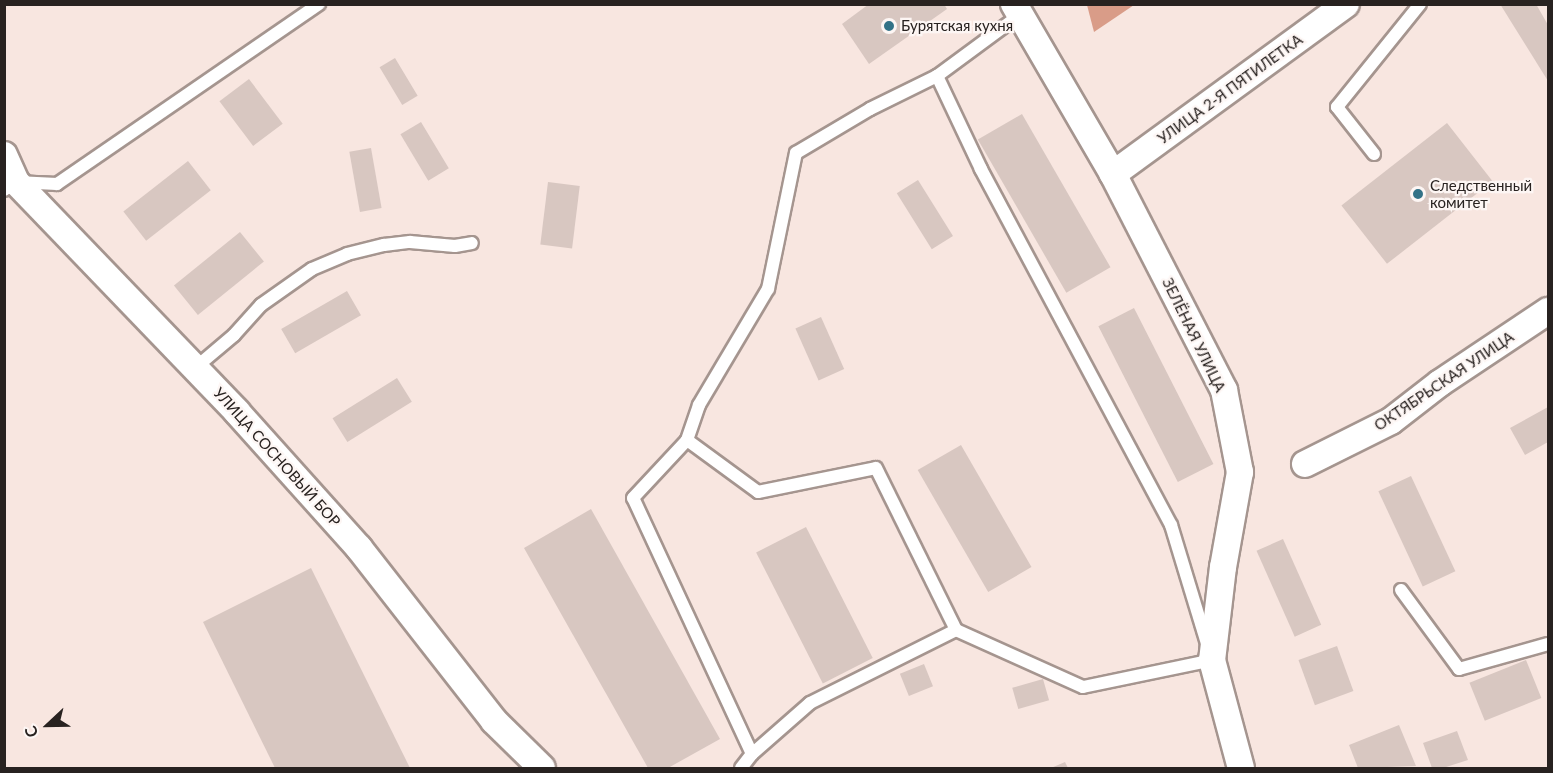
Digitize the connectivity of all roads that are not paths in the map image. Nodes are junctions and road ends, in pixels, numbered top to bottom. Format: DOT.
graph roads {
  1 [pos="319,4"];
  2 [pos="1346,4"];
  3 [pos="1420,4"];
  4 [pos="1017,9"];
  5 [pos="937,76"];
  6 [pos="1374,154"];
  7 [pos="4,155"];
  8 [pos="1113,174"];
  9 [pos="10,186"];
  10 [pos="472,243"];
  11 [pos="1548,311"];
  12 [pos="195,368"];
  13 [pos="687,440"];
  14 [pos="1305,464"];
  15 [pos="1401,590"];
  16 [pos="956,630"];
  17 [pos="1548,644"];
  18 [pos="1212,660"];
  19 [pos="752,754"];
  20 [pos="542,768"];
  21 [pos="741,768"];
  22 [pos="1241,768"];
  1 -- 9 [label="lane"];
  2 -- 8 [label="street, УЛИЦА 2-Я ПЯТИЛЕТКА"];
  3 -- 6 [label="lane"];
  4 -- 5 [label="lane"];
  4 -- 8 [label="street, ЗЕЛЁНАЯ УЛИЦА"];
  5 -- 13 [label="lane"];
  5 -- 18 [label="lane"];
  7 -- 9 [label="street, УЛИЦА СОСНОВЫЙ БОР"];
  8 -- 18 [label="street, ЗЕЛЁНАЯ УЛИЦА"];
  9 -- 12 [label="street, УЛИЦА СОСНОВЫЙ БОР"];
  10 -- 12 [label="lane"];
  11 -- 14 [label="street, ОКТЯБРЬСКАЯ УЛИЦА"];
  12 -- 20 [label="street, УЛИЦА СОСНОВЫЙ БОР"];
  13 -- 16 [label="lane"];
  13 -- 19 [label="lane"];
  15 -- 17 [label="lane"];
  16 -- 18 [label="lane"];
  16 -- 19 [label="lane"];
  18 -- 22 [label="street, ЗЕЛЁНАЯ УЛИЦА"];
  19 -- 21 [label="lane"];
}
